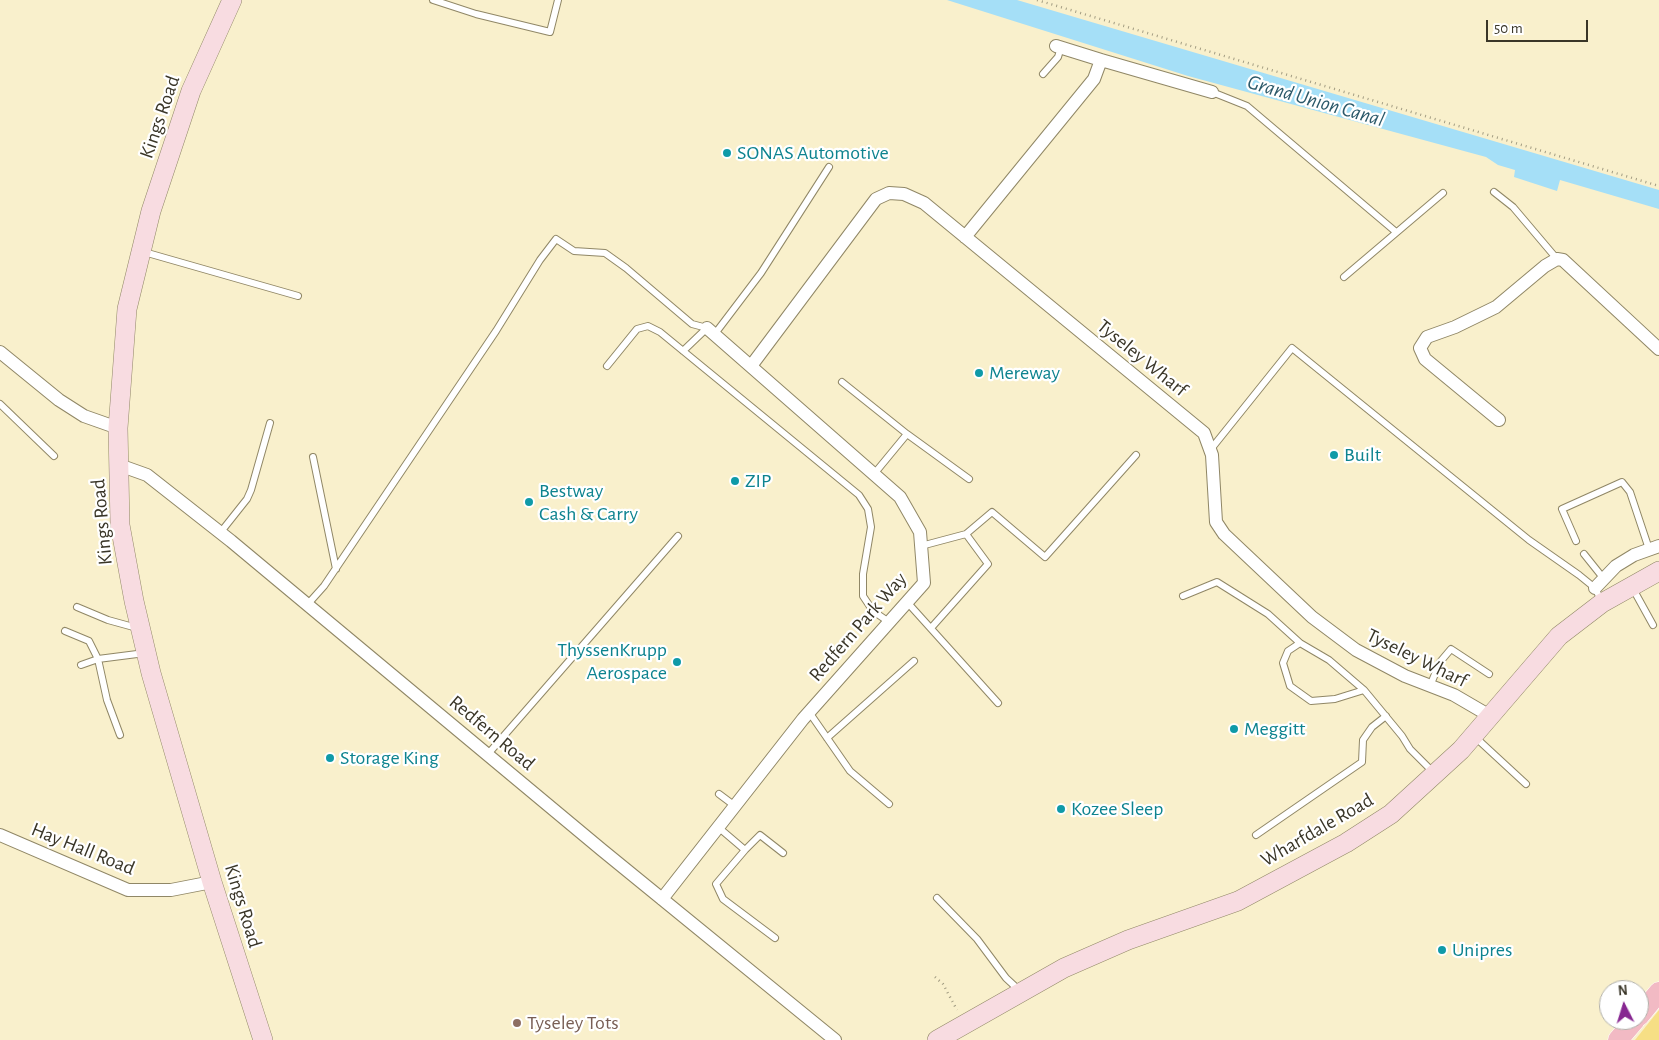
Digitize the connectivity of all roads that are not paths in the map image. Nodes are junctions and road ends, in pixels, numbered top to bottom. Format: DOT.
graph roads {
  1 [pos="232,0"];
  2 [pos="433,0"];
  3 [pos="558,0"];
  4 [pos="1059,47"];
  5 [pos="1101,60"];
  6 [pos="1043,74"];
  7 [pos="1212,92"];
  8 [pos="829,167"];
  9 [pos="1442,192"];
  10 [pos="1494,192"];
  11 [pos="1396,232"];
  12 [pos="965,237"];
  13 [pos="140,252"];
  14 [pos="1560,260"];
  15 [pos="1344,277"];
  16 [pos="298,296"];
  17 [pos="711,331"];
  18 [pos="1659,349"];
  19 [pos="683,351"];
  20 [pos="0,354"];
  21 [pos="607,366"];
  22 [pos="751,366"];
  23 [pos="842,382"];
  24 [pos="0,404"];
  25 [pos="1499,420"];
  26 [pos="270,423"];
  27 [pos="118,428"];
  28 [pos="907,434"];
  29 [pos="1211,449"];
  30 [pos="1136,455"];
  31 [pos="54,456"];
  32 [pos="313,457"];
  33 [pos="119,465"];
  34 [pos="874,474"];
  35 [pos="968,479"];
  36 [pos="220,533"];
  37 [pos="966,534"];
  38 [pos="678,536"];
  39 [pos="1576,541"];
  40 [pos="921,546"];
  41 [pos="1654,548"];
  42 [pos="1584,554"];
  43 [pos="336,569"];
  44 [pos="1659,570"];
  45 [pos="1604,579"];
  46 [pos="1632,586"];
  47 [pos="1183,596"];
  48 [pos="1599,596"];
  49 [pos="907,602"];
  50 [pos="307,604"];
  51 [pos="77,607"];
  52 [pos="889,622"];
  53 [pos="1652,624"];
  54 [pos="931,628"];
  55 [pos="140,629"];
  56 [pos="65,631"];
  57 [pos="1300,643"];
  58 [pos="146,653"];
  59 [pos="98,659"];
  60 [pos="914,662"];
  61 [pos="81,665"];
  62 [pos="1489,674"];
  63 [pos="1430,686"];
  64 [pos="1364,690"];
  65 [pos="998,703"];
  66 [pos="809,712"];
  67 [pos="1386,716"];
  68 [pos="1490,716"];
  69 [pos="120,735"];
  70 [pos="1473,736"];
  71 [pos="827,738"];
  72 [pos="488,754"];
  73 [pos="1434,774"];
  74 [pos="1526,784"];
  75 [pos="719,794"];
  76 [pos="889,804"];
  77 [pos="735,806"];
  78 [pos="718,828"];
  79 [pos="0,835"];
  80 [pos="1256,835"];
  81 [pos="745,850"];
  82 [pos="783,853"];
  83 [pos="212,882"];
  84 [pos="937,898"];
  85 [pos="662,900"];
  86 [pos="775,938"];
  87 [pos="1021,992"];
  88 [pos="1659,992"];
  89 [pos="1649,1004"];
  90 [pos="1626,1030"];
  91 [pos="263,1040"];
  92 [pos="835,1040"];
  93 [pos="937,1040"];
  94 [pos="1618,1040"];
  1 -- 13 [label="street, Kings Road"];
  2 -- 3 [label="lane"];
  4 -- 5 [label="street"];
  4 -- 6 [label="lane"];
  5 -- 7 [label="street"];
  5 -- 12 [label="street"];
  7 -- 11 [label="lane"];
  8 -- 17 [label="lane"];
  9 -- 11 [label="lane"];
  10 -- 14 [label="lane"];
  11 -- 15 [label="lane"];
  12 -- 22 [label="street, Tyseley Wharf"];
  12 -- 29 [label="street, Tyseley Wharf"];
  13 -- 16 [label="lane"];
  13 -- 27 [label="street, Kings Road"];
  14 -- 18 [label="street"];
  14 -- 25 [label="street"];
  17 -- 19 [label="lane"];
  17 -- 22 [label="street, Redfern Park Way"];
  17 -- 43 [label="lane"];
  19 -- 21 [label="lane"];
  19 -- 52 [label="lane"];
  20 -- 27 [label="street"];
  22 -- 34 [label="street, Redfern Park Way"];
  23 -- 28 [label="lane"];
  24 -- 31 [label="lane"];
  26 -- 36 [label="lane"];
  27 -- 33 [label="street, Kings Road"];
  28 -- 34 [label="lane"];
  28 -- 35 [label="lane"];
  29 -- 48 [label="lane"];
  29 -- 63 [label="street, Tyseley Wharf"];
  30 -- 37 [label="lane"];
  32 -- 43 [label="lane"];
  33 -- 36 [label="street, Redfern Road"];
  33 -- 55 [label="street, Kings Road"];
  34 -- 40 [label="street, Redfern Park Way"];
  36 -- 50 [label="street, Redfern Road"];
  37 -- 40 [label="lane"];
  37 -- 54 [label="lane"];
  38 -- 72 [label="lane"];
  39 -- 41 [label="lane"];
  40 -- 49 [label="street, Redfern Park Way"];
  41 -- 45 [label="street, Wharfdale Road"];
  42 -- 45 [label="lane"];
  43 -- 50 [label="lane"];
  44 -- 46 [label="street, Wharfdale Road"];
  45 -- 48 [label="street, Wharfdale Road"];
  46 -- 48 [label="street, Wharfdale Road"];
  46 -- 53 [label="lane"];
  47 -- 57 [label="lane"];
  48 -- 68 [label="street, Wharfdale Road"];
  49 -- 52 [label="street, Redfern Park Way"];
  49 -- 54 [label="lane"];
  50 -- 72 [label="street, Redfern Road"];
  51 -- 55 [label="lane"];
  52 -- 66 [label="street, Redfern Park Way"];
  54 -- 65 [label="lane"];
  55 -- 58 [label="street, Kings Road"];
  56 -- 59 [label="lane"];
  57 -- 64 [label="lane"];
  57 -- 64 [label="lane"];
  58 -- 59 [label="lane"];
  58 -- 83 [label="street, Kings Road"];
  59 -- 61 [label="lane"];
  59 -- 69 [label="lane"];
  60 -- 71 [label="lane"];
  62 -- 63 [label="lane"];
  63 -- 68 [label="street, Tyseley Wharf"];
  64 -- 67 [label="lane"];
  66 -- 71 [label="lane"];
  66 -- 77 [label="street, Redfern Park Way"];
  67 -- 73 [label="lane"];
  67 -- 80 [label="lane"];
  68 -- 70 [label="street, Wharfdale Road"];
  70 -- 73 [label="street, Wharfdale Road"];
  70 -- 74 [label="lane"];
  71 -- 76 [label="lane"];
  72 -- 85 [label="street, Redfern Road"];
  73 -- 87 [label="street, Wharfdale Road"];
  75 -- 77 [label="lane"];
  77 -- 78 [label="street, Redfern Park Way"];
  78 -- 81 [label="lane"];
  78 -- 85 [label="street, Redfern Park Way"];
  79 -- 83 [label="street, Hay Hall Road"];
  81 -- 82 [label="lane"];
  81 -- 86 [label="lane"];
  83 -- 91 [label="street, Kings Road"];
  84 -- 87 [label="lane"];
  85 -- 92 [label="street, Redfern Road"];
  87 -- 93 [label="street, Wharfdale Road"];
  88 -- 89 [label="main road"];
  90 -- 94 [label="main road"];
}
